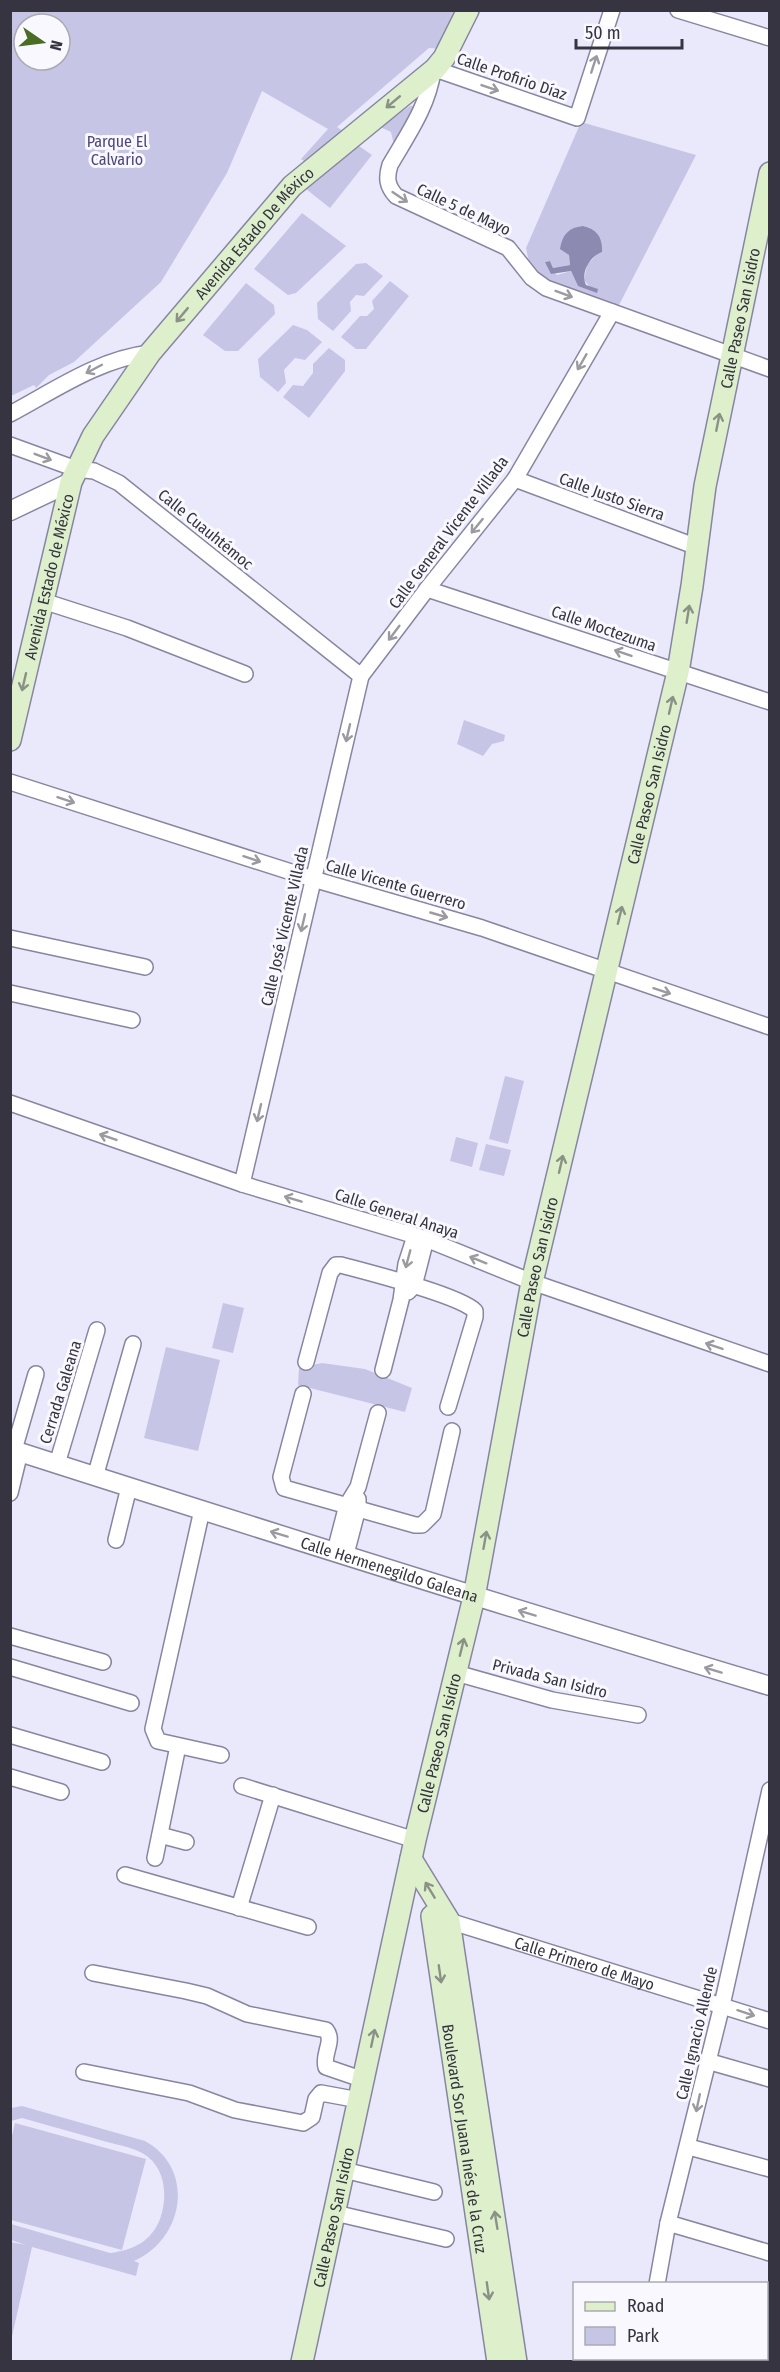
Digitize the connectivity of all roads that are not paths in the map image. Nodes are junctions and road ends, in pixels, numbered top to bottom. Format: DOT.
graph roads {
  1 [pos="468,10"];
  2 [pos="612,10"];
  3 [pos="678,10"];
  4 [pos="770,38"];
  5 [pos="434,70"];
  6 [pos="770,173"];
  7 [pos="612,312"];
  8 [pos="150,353"];
  9 [pos="731,356"];
  10 [pos="770,369"];
  11 [pos="10,414"];
  12 [pos="10,445"];
  13 [pos="74,476"];
  14 [pos="515,479"];
  15 [pos="10,511"];
  16 [pos="697,547"];
  17 [pos="427,589"];
  18 [pos="43,601"];
  19 [pos="678,672"];
  20 [pos="245,674"];
  21 [pos="361,676"];
  22 [pos="770,702"];
  23 [pos="10,740"];
  24 [pos="10,782"];
  25 [pos="313,879"];
  26 [pos="10,938"];
  27 [pos="145,967"];
  28 [pos="606,972"];
  29 [pos="10,993"];
  30 [pos="132,1020"];
  31 [pos="770,1027"];
  32 [pos="10,1103"];
  33 [pos="242,1184"];
  34 [pos="420,1237"];
  35 [pos="532,1282"];
  36 [pos="408,1284"];
  37 [pos="97,1330"];
  38 [pos="133,1344"];
  39 [pos="306,1362"];
  40 [pos="770,1364"];
  41 [pos="383,1370"];
  42 [pos="36,1374"];
  43 [pos="303,1394"];
  44 [pos="448,1407"];
  45 [pos="378,1413"];
  46 [pos="452,1431"];
  47 [pos="15,1450"];
  48 [pos="57,1464"];
  49 [pos="95,1476"];
  50 [pos="129,1487"];
  51 [pos="10,1493"];
  52 [pos="353,1506"];
  53 [pos="202,1510"];
  54 [pos="116,1540"];
  55 [pos="340,1553"];
  56 [pos="474,1597"];
  57 [pos="10,1636"];
  58 [pos="103,1662"];
  59 [pos="10,1667"];
  60 [pos="456,1673"];
  61 [pos="770,1686"];
  62 [pos="131,1703"];
  63 [pos="638,1715"];
  64 [pos="10,1735"];
  65 [pos="178,1746"];
  66 [pos="221,1755"];
  67 [pos="102,1762"];
  68 [pos="10,1777"];
  69 [pos="242,1786"];
  70 [pos="770,1790"];
  71 [pos="61,1792"];
  72 [pos="273,1795"];
  73 [pos="159,1835"];
  74 [pos="186,1842"];
  75 [pos="413,1850"];
  76 [pos="154,1858"];
  77 [pos="125,1875"];
  78 [pos="239,1908"];
  79 [pos="401,1908"];
  80 [pos="440,1918"];
  81 [pos="308,1927"];
  82 [pos="93,1973"];
  83 [pos="722,2005"];
  84 [pos="770,2021"];
  85 [pos="707,2061"];
  86 [pos="84,2072"];
  87 [pos="770,2079"];
  88 [pos="362,2090"];
  89 [pos="689,2147"];
  90 [pos="770,2169"];
  91 [pos="344,2170"];
  92 [pos="434,2192"];
  93 [pos="334,2213"];
  94 [pos="668,2223"];
  95 [pos="446,2239"];
  96 [pos="770,2253"];
  97 [pos="657,2282"];
  98 [pos="302,2361"];
  99 [pos="498,2361"];
  100 [pos="516,2361"];
  1 -- 5 [label="main road, Avenida Estado De México"];
  5 -- 2 [label="street, Calle Profirio Díaz, one-way"];
  3 -- 4 [label="street"];
  5 -- 7 [label="street, Calle 5 de Mayo, one-way"];
  5 -- 8 [label="main road, Avenida Estado De México, one-way"];
  6 -- 9 [label="main road, Calle Paseo San Isidro"];
  7 -- 9 [label="street, Calle 5 de Mayo"];
  7 -- 14 [label="street, Calle General Vicente Villada, one-way"];
  8 -- 11 [label="street, one-way"];
  8 -- 13 [label="main road, Avenida Estado De México"];
  9 -- 10 [label="street, Calle 5 de Mayo"];
  16 -- 9 [label="main road, Calle Paseo San Isidro, one-way"];
  12 -- 13 [label="street, Calle Cuauhtémoc, one-way"];
  13 -- 15 [label="street"];
  13 -- 18 [label="main road, Avenida Estado de México"];
  13 -- 21 [label="street, Calle Cuauhtémoc"];
  14 -- 16 [label="street, Calle Justo Sierra"];
  14 -- 17 [label="street, Calle General Vicente Villada, one-way"];
  19 -- 16 [label="main road, Calle Paseo San Isidro, one-way"];
  19 -- 17 [label="street, Calle Moctezuma, one-way"];
  17 -- 21 [label="street, Calle General Vicente Villada, one-way"];
  18 -- 20 [label="street"];
  18 -- 23 [label="main road, Avenida Estado de México, one-way"];
  19 -- 22 [label="street, Calle Moctezuma"];
  28 -- 19 [label="main road, Calle Paseo San Isidro, one-way"];
  21 -- 25 [label="street, Calle José Vicente Villada, one-way"];
  24 -- 25 [label="street, Calle Vicente Guerrero, one-way"];
  25 -- 28 [label="street, Calle Vicente Guerrero, one-way"];
  25 -- 33 [label="street, Calle José Vicente Villada, one-way"];
  26 -- 27 [label="street"];
  28 -- 31 [label="street, Calle Vicente Guerrero, one-way"];
  35 -- 28 [label="main road, Calle Paseo San Isidro, one-way"];
  29 -- 30 [label="street"];
  33 -- 32 [label="street, Calle General Anaya, one-way"];
  34 -- 33 [label="street, Calle General Anaya, one-way"];
  35 -- 34 [label="street, Calle General Anaya, one-way"];
  34 -- 36 [label="street"];
  40 -- 35 [label="street, Calle General Anaya, one-way"];
  56 -- 35 [label="main road, Calle Paseo San Isidro, one-way"];
  36 -- 39 [label="street"];
  36 -- 41 [label="street"];
  36 -- 44 [label="street"];
  37 -- 48 [label="street, Cerrada Galeana"];
  38 -- 49 [label="street"];
  42 -- 47 [label="street"];
  43 -- 52 [label="street"];
  45 -- 52 [label="street"];
  46 -- 52 [label="street"];
  47 -- 48 [label="street, Calle Hermenegildo Galeana"];
  47 -- 51 [label="street"];
  48 -- 49 [label="street, Calle Hermenegildo Galeana"];
  49 -- 50 [label="street, Calle Hermenegildo Galeana"];
  50 -- 53 [label="street, Calle Hermenegildo Galeana"];
  50 -- 54 [label="street"];
  52 -- 55 [label="street"];
  55 -- 53 [label="street, Calle Hermenegildo Galeana, one-way"];
  53 -- 65 [label="street"];
  55 -- 56 [label="street, Calle Hermenegildo Galeana"];
  60 -- 56 [label="main road, Calle Paseo San Isidro, one-way"];
  61 -- 56 [label="street, Calle Hermenegildo Galeana, one-way"];
  57 -- 58 [label="street"];
  59 -- 62 [label="street"];
  60 -- 63 [label="street, Privada San Isidro"];
  60 -- 75 [label="main road, Calle Paseo San Isidro"];
  64 -- 67 [label="street"];
  65 -- 66 [label="street"];
  65 -- 73 [label="street"];
  68 -- 71 [label="street"];
  69 -- 72 [label="street"];
  70 -- 83 [label="street, Calle Ignacio Allende"];
  72 -- 75 [label="street"];
  72 -- 78 [label="street"];
  73 -- 74 [label="street"];
  73 -- 76 [label="street"];
  75 -- 79 [label="main road, Calle Paseo San Isidro"];
  80 -- 75 [label="main road, one-way"];
  77 -- 78 [label="street"];
  78 -- 81 [label="street"];
  79 -- 80 [label="main road, Calle Primero de Mayo"];
  88 -- 79 [label="main road, Calle Paseo San Isidro, one-way"];
  80 -- 83 [label="street, Calle Primero de Mayo"];
  80 -- 99 [label="main road, Boulevard Sor Juana Inés de la Cruz, one-way"];
  100 -- 80 [label="main road, Boulevard Sor Juana Inés de la Cruz, one-way"];
  82 -- 88 [label="street"];
  83 -- 84 [label="street, Calle Primero de Mayo, one-way"];
  83 -- 85 [label="street, Calle Ignacio Allende"];
  85 -- 87 [label="street"];
  85 -- 89 [label="street, Calle Ignacio Allende, one-way"];
  86 -- 88 [label="street"];
  88 -- 91 [label="main road, Calle Paseo San Isidro"];
  89 -- 90 [label="street"];
  89 -- 94 [label="street, Calle Ignacio Allende"];
  91 -- 92 [label="street"];
  91 -- 93 [label="main road, Calle Paseo San Isidro"];
  93 -- 95 [label="street"];
  93 -- 98 [label="main road, Calle Paseo San Isidro"];
  94 -- 96 [label="street"];
  94 -- 97 [label="street, Calle Ignacio Allende"];
}
